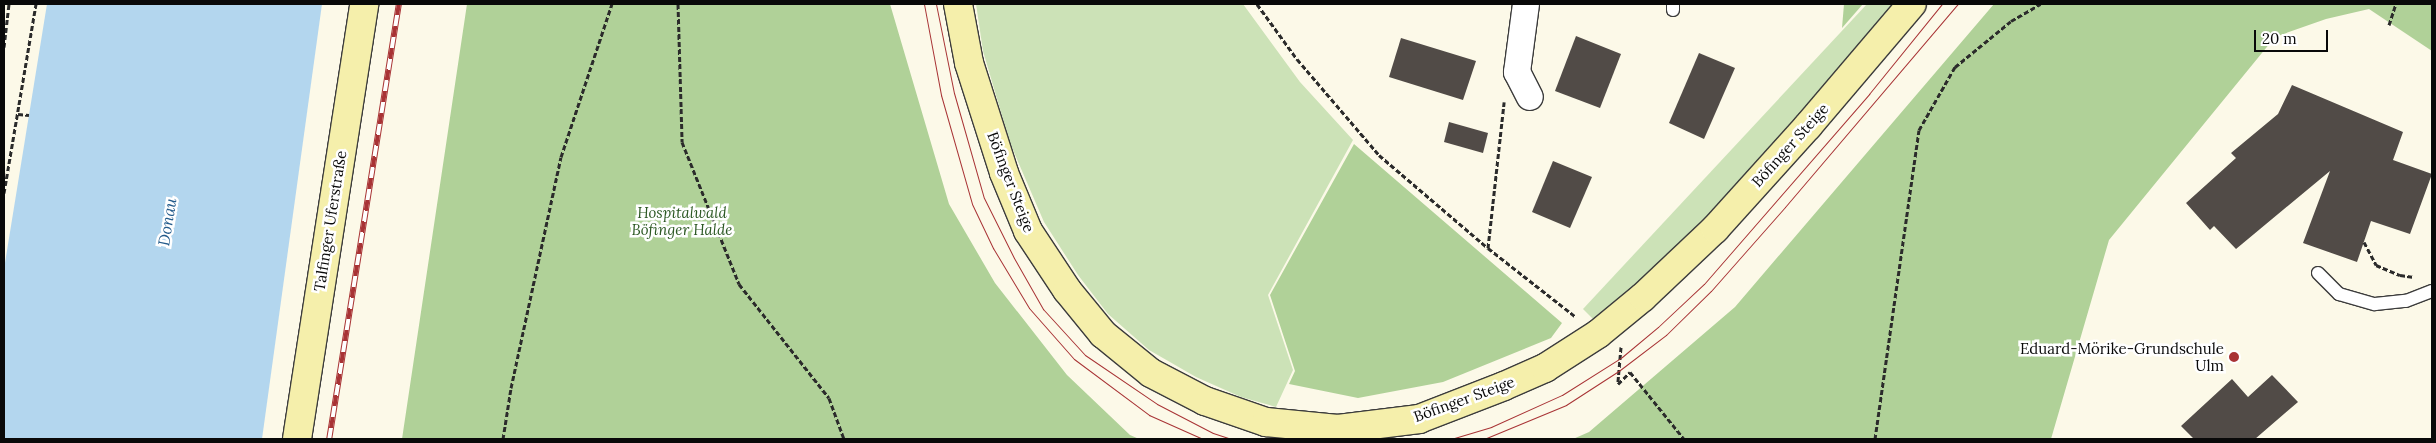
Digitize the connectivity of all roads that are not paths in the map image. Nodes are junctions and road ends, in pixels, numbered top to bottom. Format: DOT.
graph roads {
  1 [pos="364,4"];
  2 [pos="958,4"];
  3 [pos="1526,4"];
  4 [pos="1912,4"];
  5 [pos="1530,98"];
  6 [pos="2318,273"];
  7 [pos="2432,291"];
  8 [pos="297,439"];
  1 -- 8 [label="street, Talfinger Uferstraße"];
  2 -- 4 [label="street, Böfinger Steige"];
  3 -- 5 [label="street"];
  6 -- 7 [label="lane"];
}
